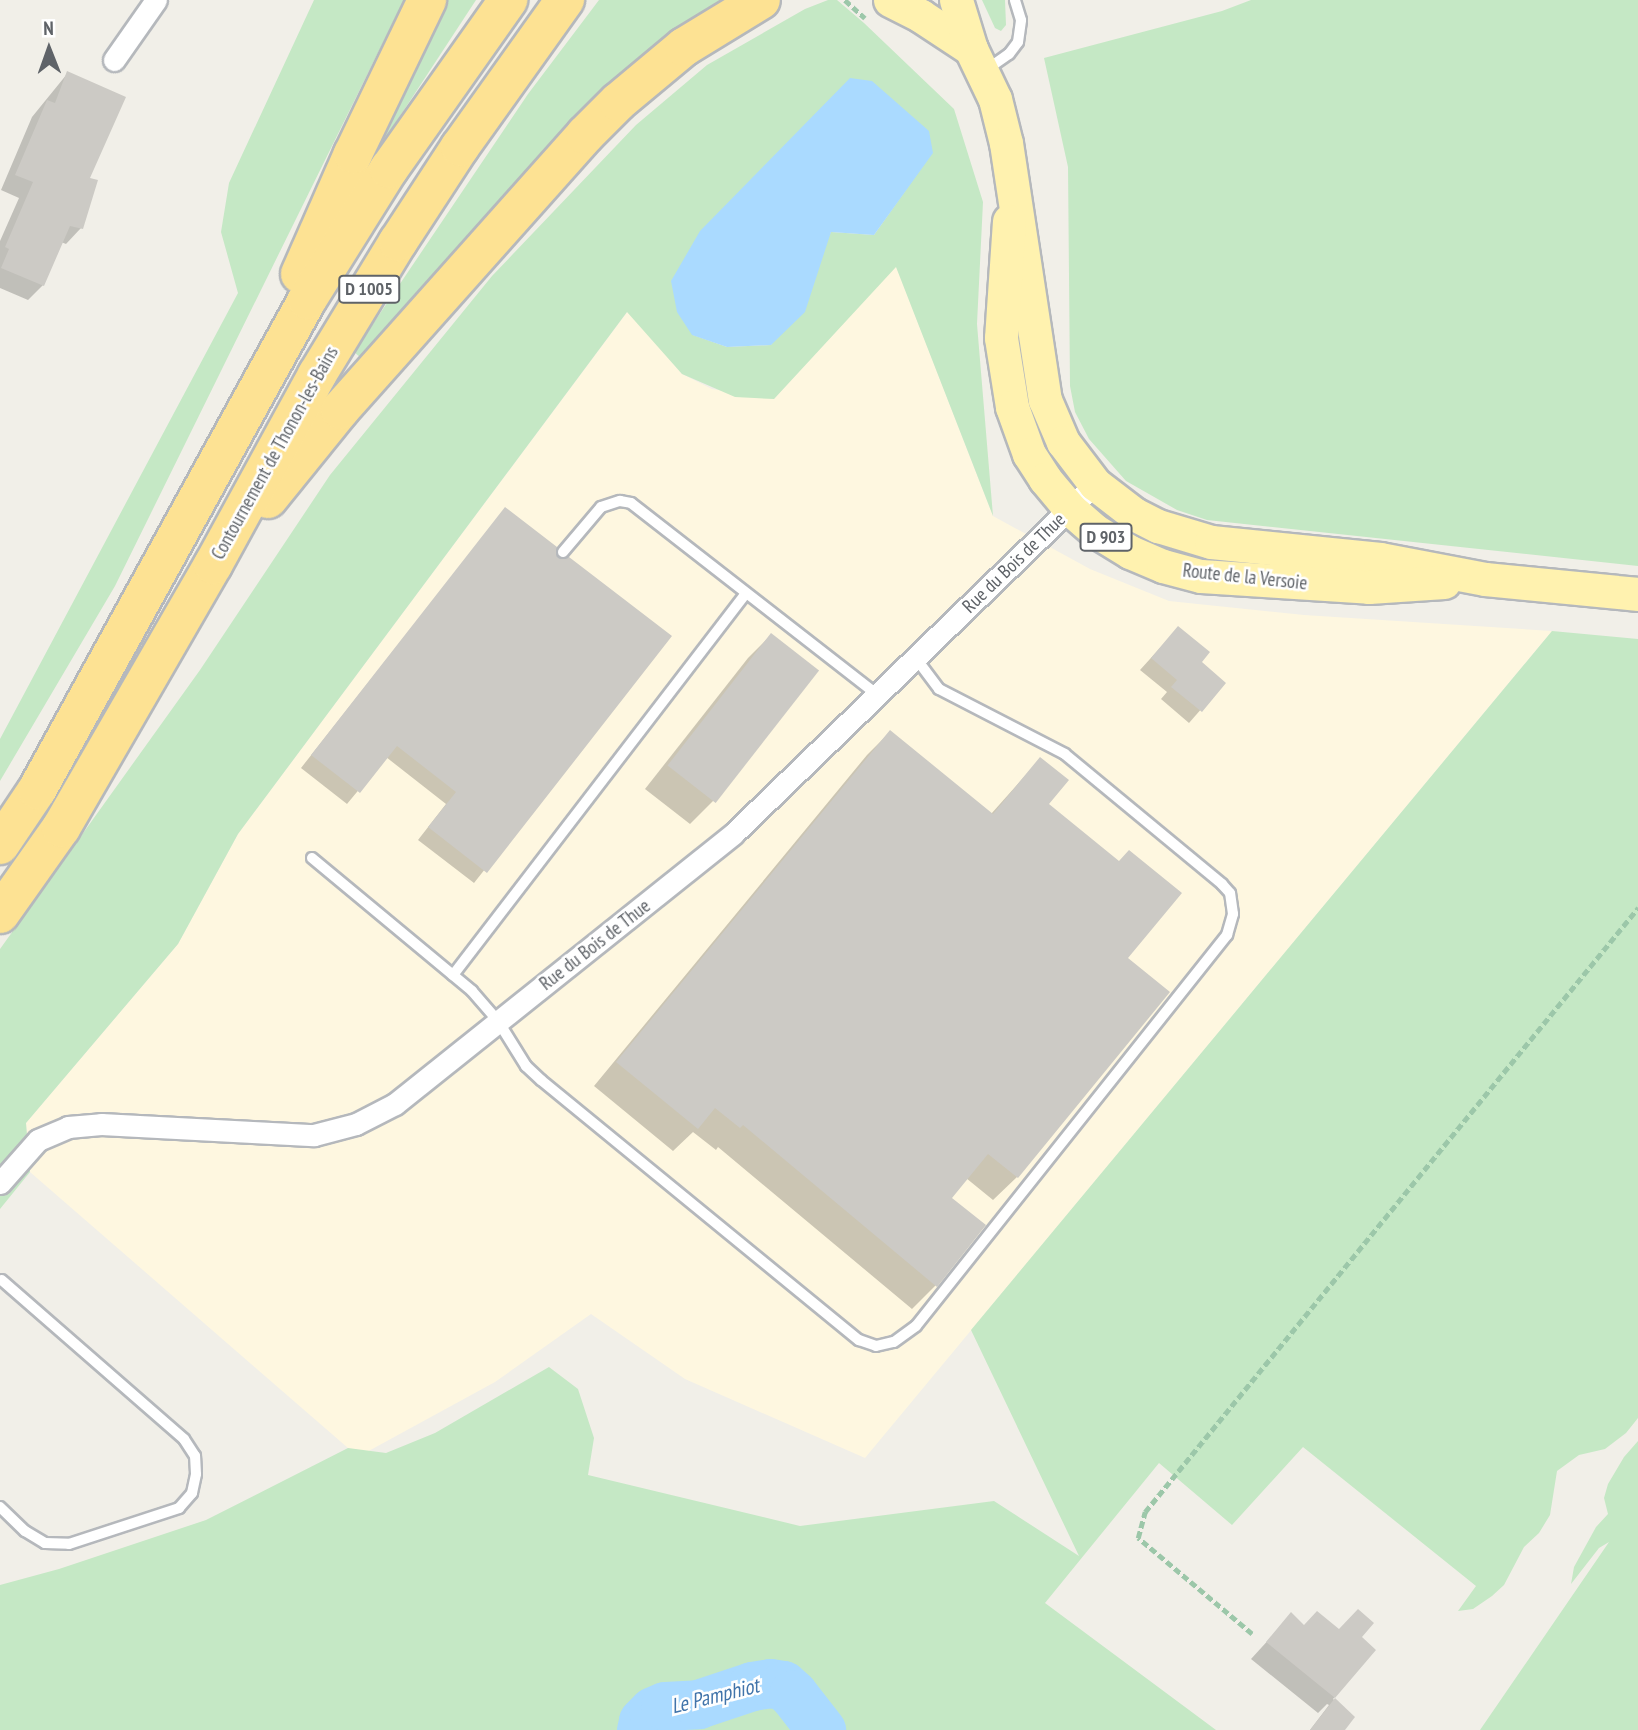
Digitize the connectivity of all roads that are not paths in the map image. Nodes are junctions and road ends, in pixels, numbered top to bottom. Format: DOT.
graph roads {
  1 [pos="156,0"];
  2 [pos="427,0"];
  3 [pos="508,0"];
  4 [pos="565,0"];
  5 [pos="761,0"];
  6 [pos="902,0"];
  7 [pos="956,0"];
  8 [pos="1015,0"];
  9 [pos="887,7"];
  10 [pos="114,60"];
  11 [pos="978,60"];
  12 [pos="1012,186"];
  13 [pos="223,448"];
  14 [pos="1095,484"];
  15 [pos="1070,509"];
  16 [pos="563,552"];
  17 [pos="213,565"];
  18 [pos="1485,579"];
  19 [pos="746,593"];
  20 [pos="1638,594"];
  21 [pos="916,658"];
  22 [pos="878,695"];
  23 [pos="0,845"];
  24 [pos="312,858"];
  25 [pos="0,914"];
  26 [pos="453,975"];
  27 [pos="498,1021"];
  28 [pos="0,1183"];
  29 [pos="2,1280"];
  30 [pos="0,1507"];
  1 -- 10 [label="street"];
  2 -- 13 [label="highway"];
  3 -- 13 [label="highway, D 1005"];
  4 -- 17 [label="highway, Contournement de Thonon-les-Bains / D 1005"];
  5 -- 17 [label="highway"];
  6 -- 9 [label="main road"];
  7 -- 11 [label="main road, Route de la Versoie / D 903"];
  8 -- 11 [label="lane"];
  9 -- 11 [label="main road"];
  11 -- 12 [label="main road, Route de la Versoie / D 903"];
  12 -- 14 [label="main road, Route de la Versoie / D 903"];
  12 -- 15 [label="main road, Route de la Versoie / D 903"];
  13 -- 23 [label="highway, D 1005"];
  14 -- 15 [label="street, Rue du Bois de Thue"];
  14 -- 18 [label="main road, Route de la Versoie / D 903"];
  15 -- 18 [label="main road, Route de la Versoie / D 903"];
  15 -- 21 [label="street, Rue du Bois de Thue"];
  16 -- 19 [label="lane"];
  17 -- 25 [label="highway, Contournement de Thonon-les-Bains / D 1005"];
  18 -- 20 [label="main road, Route de la Versoie / D 903"];
  19 -- 22 [label="lane"];
  19 -- 26 [label="lane"];
  21 -- 22 [label="street, Rue du Bois de Thue"];
  21 -- 27 [label="lane"];
  22 -- 27 [label="street, Rue du Bois de Thue"];
  24 -- 26 [label="lane"];
  26 -- 27 [label="lane"];
  27 -- 28 [label="street, Rue du Bois de Thue"];
  29 -- 30 [label="lane"];
}
